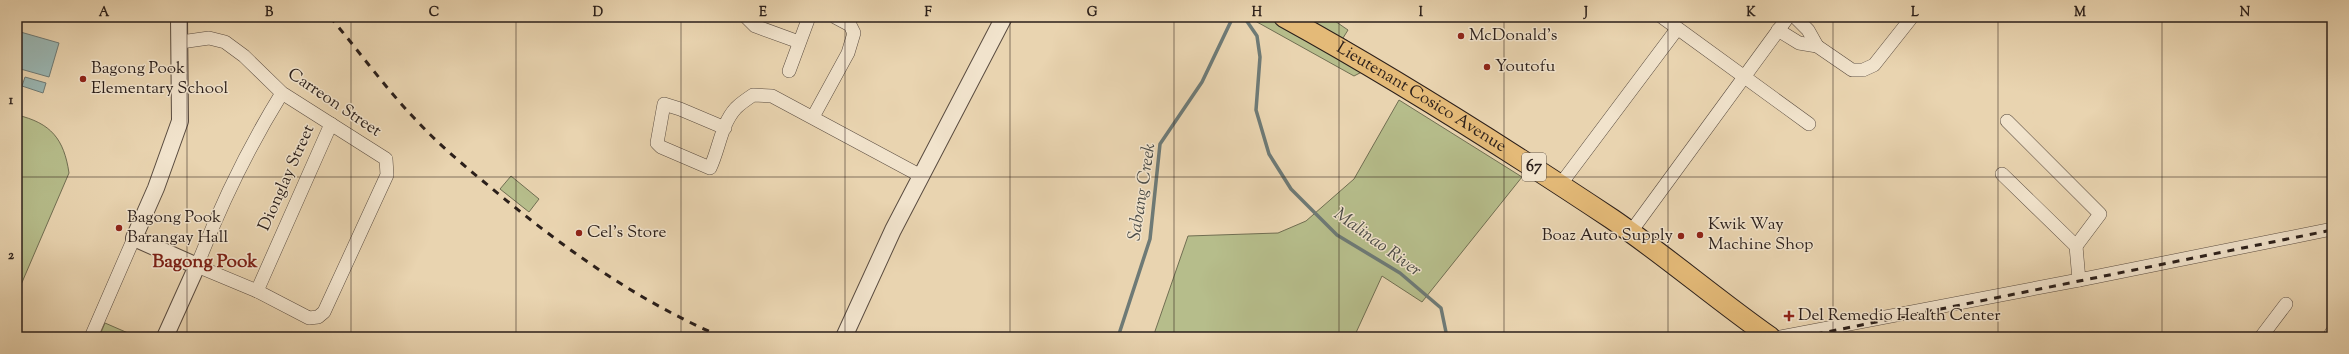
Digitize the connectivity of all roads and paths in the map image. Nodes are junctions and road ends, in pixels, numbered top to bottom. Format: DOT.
graph roads {
  1 [pos="179,17"];
  2 [pos="746,17"];
  3 [pos="809,17"];
  4 [pos="835,17"];
  5 [pos="1004,17"];
  6 [pos="1284,17"];
  7 [pos="1662,17"];
  8 [pos="1788,17"];
  9 [pos="1795,17"];
  10 [pos="1912,17"];
  11 [pos="1677,29"];
  12 [pos="1778,30"];
  13 [pos="180,42"];
  14 [pos="799,42"];
  15 [pos="1817,46"];
  16 [pos="789,71"];
  17 [pos="1744,75"];
  18 [pos="282,93"];
  19 [pos="813,117"];
  20 [pos="2007,120"];
  21 [pos="331,124"];
  22 [pos="1809,124"];
  23 [pos="725,128"];
  24 [pos="2002,174"];
  25 [pos="921,176"];
  26 [pos="1560,185"];
  27 [pos="2332,229"];
  28 [pos="1630,233"];
  29 [pos="134,238"];
  30 [pos="2076,246"];
  31 [pos="197,266"];
  32 [pos="2079,280"];
  33 [pos="257,291"];
  34 [pos="2286,304"];
  35 [pos="2332,332"];
  36 [pos="91,337"];
  37 [pos="165,337"];
  38 [pos="844,337"];
  39 [pos="1770,337"];
  40 [pos="1781,337"];
  41 [pos="2261,337"];
  42 [pos="2329,337"];
  1 -- 13 [label="street"];
  2 -- 14 [label="street"];
  3 -- 14 [label="street"];
  4 -- 19 [label="street"];
  5 -- 25 [label="street"];
  6 -- 26 [label="main road, Lieutenant Cosico Avenue / 67"];
  7 -- 11 [label="street"];
  8 -- 12 [label="street"];
  9 -- 15 [label="street"];
  10 -- 15 [label="street"];
  11 -- 17 [label="street"];
  11 -- 26 [label="street"];
  12 -- 15 [label="street"];
  12 -- 17 [label="street"];
  13 -- 18 [label="street, Carreon Street"];
  13 -- 29 [label="street"];
  14 -- 16 [label="street"];
  17 -- 22 [label="street"];
  17 -- 28 [label="street"];
  18 -- 21 [label="street, Carreon Street"];
  18 -- 31 [label="street"];
  19 -- 23 [label="street"];
  19 -- 25 [label="street"];
  20 -- 30 [label="street"];
  21 -- 33 [label="street, Dionglay Street"];
  21 -- 33 [label="street, Carreon Street"];
  23 -- 23 [label="street"];
  24 -- 30 [label="street"];
  25 -- 38 [label="street"];
  26 -- 28 [label="main road, Lieutenant Cosico Avenue / 67"];
  27 -- 32 [label="street"];
  28 -- 39 [label="main road, Lieutenant Cosico Avenue / 67"];
  29 -- 31 [label="street"];
  29 -- 36 [label="street"];
  30 -- 32 [label="street"];
  31 -- 33 [label="street"];
  31 -- 37 [label="street"];
  32 -- 40 [label="street"];
  34 -- 41 [label="street"];
  35 -- 42 [label="street"];
}
